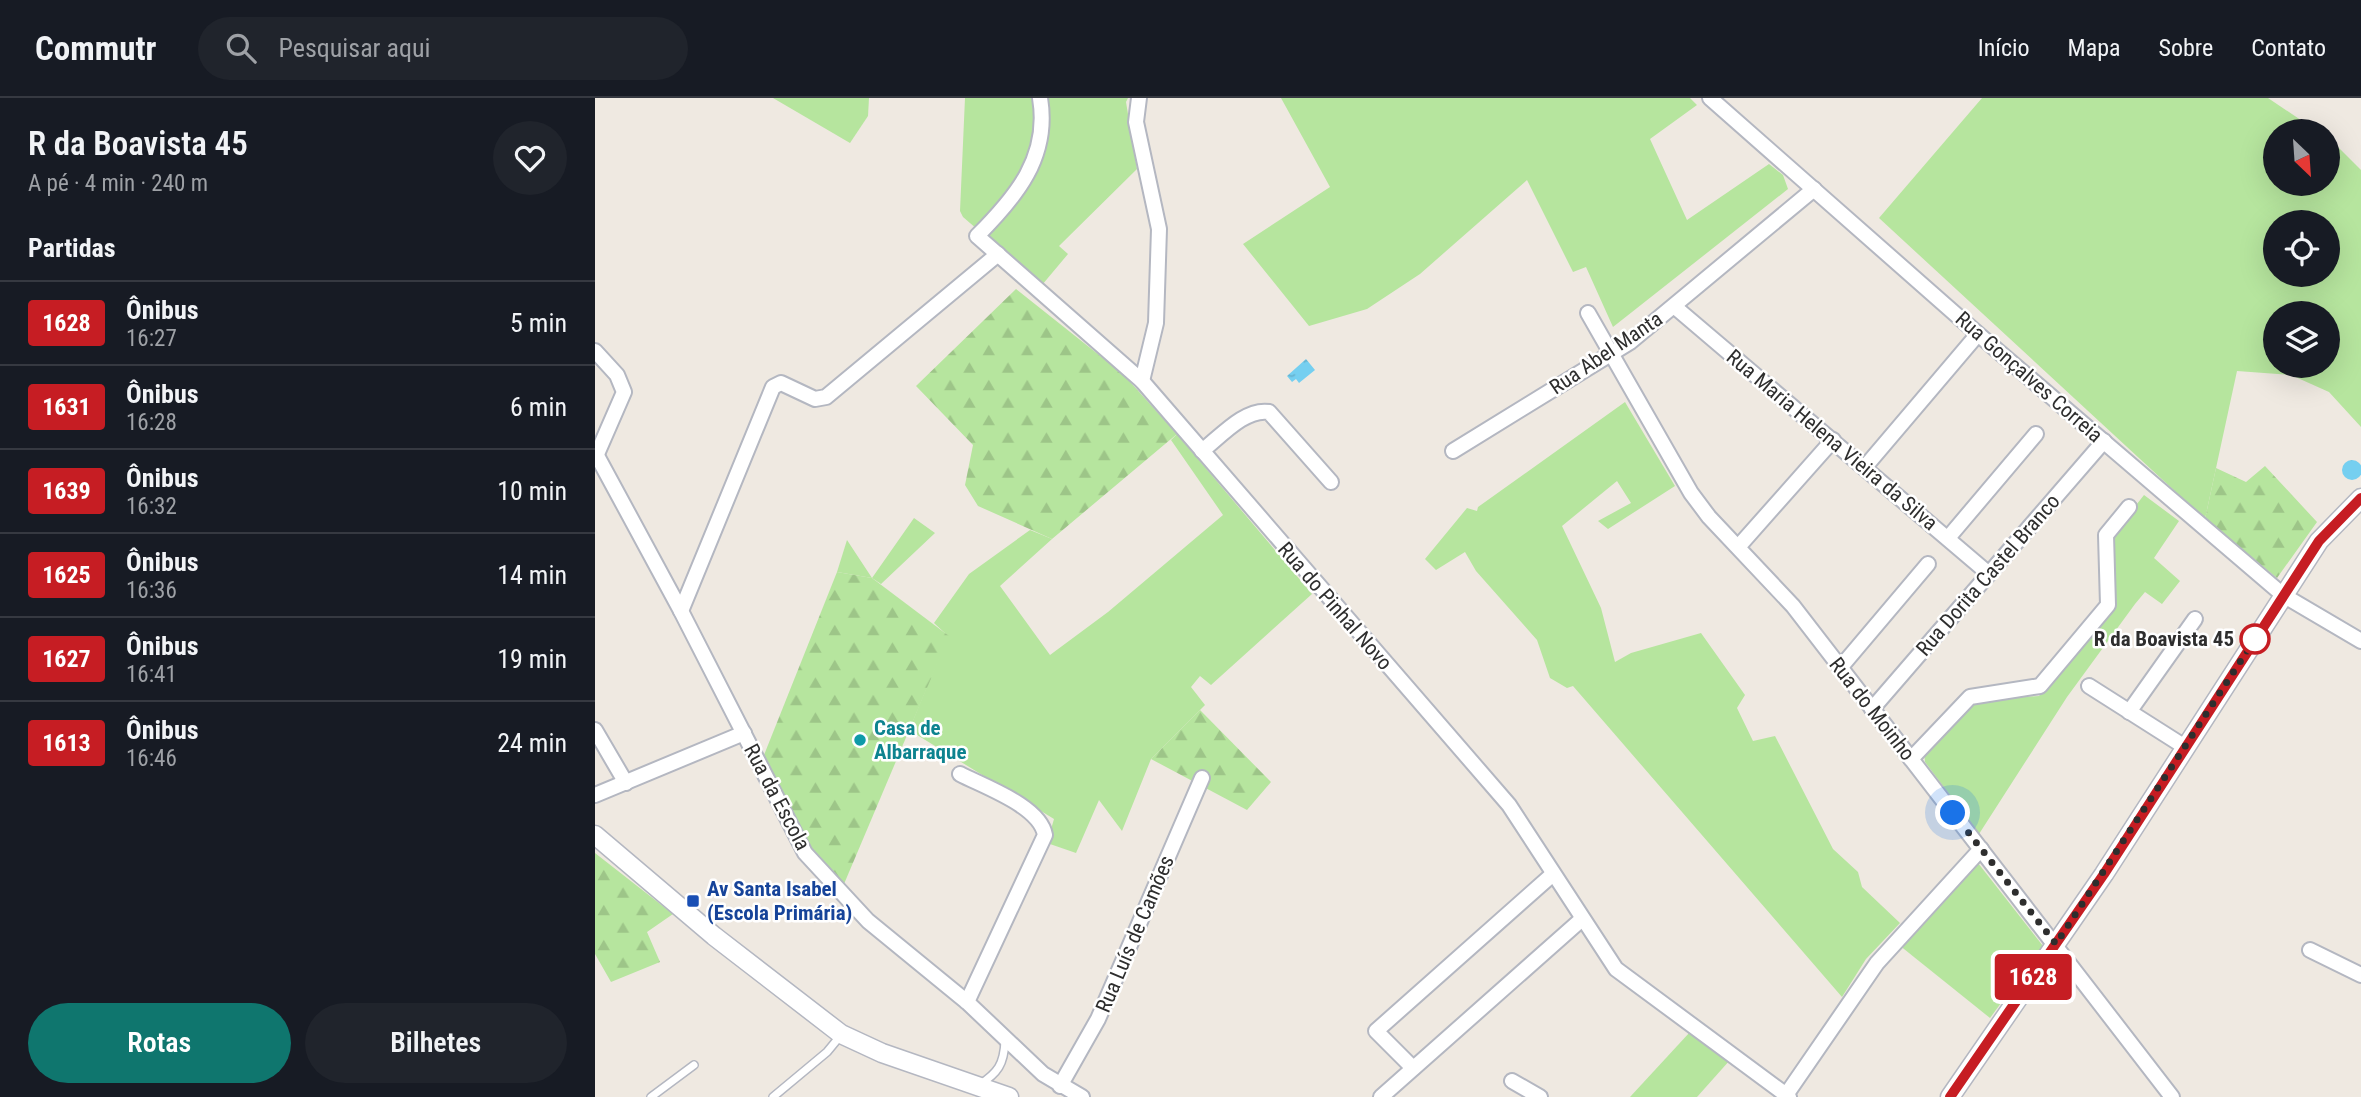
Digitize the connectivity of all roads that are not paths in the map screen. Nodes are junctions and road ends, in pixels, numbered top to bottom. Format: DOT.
graph roads {
  1 [pos="1039,98"];
  2 [pos="1139,98"];
  3 [pos="1710,98"];
  4 [pos="1814,189"];
  5 [pos="998,254"];
  6 [pos="1675,307"];
  7 [pos="1588,313"];
  8 [pos="1978,334"];
  9 [pos="595,351"];
  10 [pos="1609,353"];
  11 [pos="1142,381"];
  12 [pos="2036,434"];
  13 [pos="1833,440"];
  14 [pos="2104,441"];
  15 [pos="1202,450"];
  16 [pos="1453,452"];
  17 [pos="596,453"];
  18 [pos="1865,467"];
  19 [pos="1331,482"];
  20 [pos="2361,498"];
  21 [pos="2129,507"];
  22 [pos="1948,538"];
  23 [pos="1739,546"];
  24 [pos="1928,564"];
  25 [pos="1989,574"];
  26 [pos="2283,595"];
  27 [pos="681,611"];
  28 [pos="2195,619"];
  29 [pos="2361,641"];
  30 [pos="1840,668"];
  31 [pos="2089,686"];
  32 [pos="1872,709"];
  33 [pos="2129,712"];
  34 [pos="595,730"];
  35 [pos="744,733"];
  36 [pos="2185,747"];
  37 [pos="1911,759"];
  38 [pos="960,774"];
  39 [pos="1202,778"];
  40 [pos="626,783"];
  41 [pos="595,795"];
  42 [pos="595,835"];
  43 [pos="1982,849"];
  44 [pos="1553,874"];
  45 [pos="1582,919"];
  46 [pos="2056,944"];
  47 [pos="2310,950"];
  48 [pos="2361,975"];
  49 [pos="967,1002"];
  50 [pos="841,1034"];
  51 [pos="1005,1041"];
  52 [pos="694,1065"];
  53 [pos="1413,1068"];
  54 [pos="1512,1082"];
  55 [pos="978,1086"];
  56 [pos="1060,1086"];
  57 [pos="1788,1096"];
  58 [pos="651,1097"];
  59 [pos="773,1097"];
  60 [pos="1009,1097"];
  61 [pos="1082,1097"];
  62 [pos="1381,1097"];
  63 [pos="1540,1097"];
  64 [pos="1950,1097"];
  65 [pos="2172,1097"];
  1 -- 5 [label="street, Rua do Pinhal Novo"];
  2 -- 11 [label="street"];
  3 -- 4 [label="street, Rua Gonçalves Correia"];
  4 -- 6 [label="street, Rua Abel Manta"];
  4 -- 8 [label="street, Rua Gonçalves Correia"];
  5 -- 11 [label="street, Rua do Pinhal Novo"];
  5 -- 27 [label="street"];
  6 -- 10 [label="street, Rua Abel Manta"];
  6 -- 13 [label="street, Rua Maria Helena Vieira da Silva"];
  7 -- 10 [label="street, Rua do Moinho"];
  8 -- 14 [label="street, Rua Gonçalves Correia"];
  8 -- 18 [label="street"];
  9 -- 17 [label="street"];
  10 -- 16 [label="street, Rua Abel Manta"];
  10 -- 23 [label="street, Rua do Moinho"];
  11 -- 15 [label="street, Rua do Pinhal Novo"];
  12 -- 22 [label="street"];
  13 -- 18 [label="street, Rua Maria Helena Vieira da Silva"];
  13 -- 23 [label="street"];
  14 -- 25 [label="street, Rua Dorita Castel Branco"];
  14 -- 26 [label="street, Rua Gonçalves Correia"];
  15 -- 19 [label="street"];
  15 -- 44 [label="street, Rua do Pinhal Novo"];
  17 -- 27 [label="street, Rua da Escola"];
  18 -- 22 [label="street, Rua Maria Helena Vieira da Silva"];
  20 -- 26 [label="street"];
  21 -- 37 [label="street"];
  22 -- 25 [label="street, Rua Maria Helena Vieira da Silva"];
  23 -- 30 [label="street, Rua do Moinho"];
  24 -- 30 [label="street"];
  25 -- 32 [label="street, Rua Dorita Castel Branco"];
  26 -- 29 [label="street, Rua Gonçalves Correia"];
  26 -- 36 [label="street"];
  27 -- 35 [label="street, Rua da Escola"];
  28 -- 33 [label="street"];
  30 -- 32 [label="street, Rua do Moinho"];
  31 -- 33 [label="street"];
  32 -- 37 [label="street, Rua do Moinho"];
  33 -- 36 [label="street"];
  34 -- 40 [label="street"];
  35 -- 40 [label="street"];
  35 -- 49 [label="street, Rua da Escola"];
  36 -- 46 [label="street"];
  37 -- 43 [label="street, Rua do Moinho"];
  38 -- 49 [label="street"];
  39 -- 56 [label="street, Rua Luís de Camões"];
  40 -- 41 [label="street"];
  42 -- 50 [label="street"];
  43 -- 46 [label="street, Rua do Moinho"];
  43 -- 57 [label="street"];
  44 -- 45 [label="street, Rua do Pinhal Novo"];
  44 -- 53 [label="street"];
  45 -- 53 [label="street"];
  45 -- 57 [label="street, Rua do Pinhal Novo"];
  46 -- 64 [label="street"];
  46 -- 65 [label="street, Rua do Moinho"];
  47 -- 48 [label="street"];
  49 -- 51 [label="street, Rua da Escola"];
  50 -- 55 [label="street"];
  50 -- 59 [label="lane"];
  51 -- 55 [label="lane"];
  51 -- 56 [label="street, Rua da Escola"];
  52 -- 58 [label="lane"];
  53 -- 62 [label="street"];
  54 -- 63 [label="street"];
  55 -- 60 [label="street"];
  56 -- 61 [label="street, Rua da Escola"];
}
